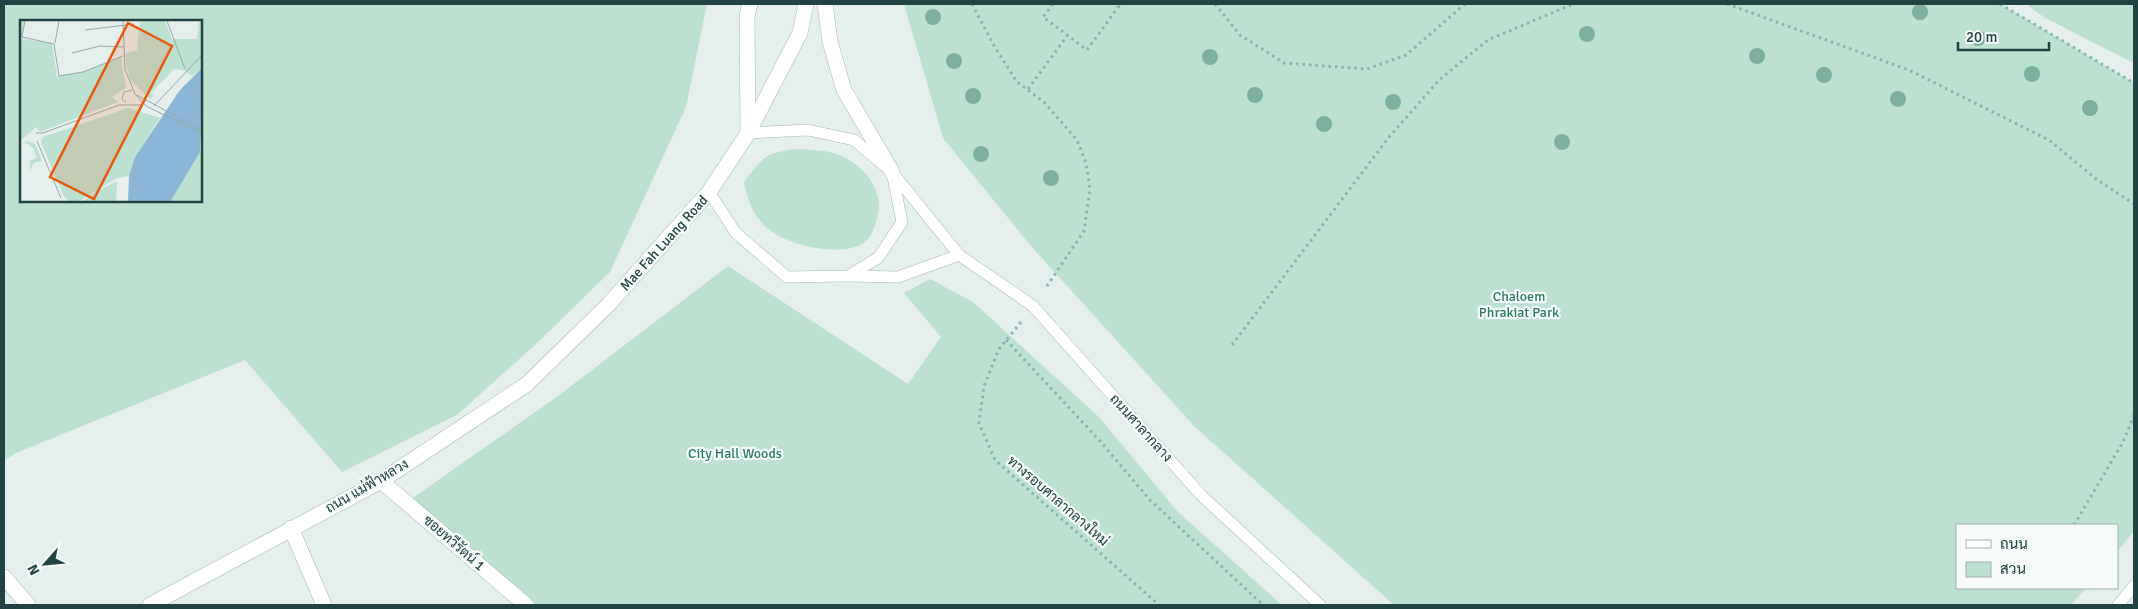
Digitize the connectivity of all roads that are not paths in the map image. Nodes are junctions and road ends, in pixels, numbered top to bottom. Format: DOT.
graph roads {
  1 [pos="750,4"];
  2 [pos="806,4"];
  3 [pos="825,4"];
  4 [pos="748,133"];
  5 [pos="892,172"];
  6 [pos="709,192"];
  7 [pos="959,255"];
  8 [pos="848,276"];
  9 [pos="381,480"];
  10 [pos="291,528"];
  11 [pos="4,576"];
  12 [pos="2134,586"];
  13 [pos="28,605"];
  14 [pos="150,605"];
  15 [pos="324,605"];
  16 [pos="526,605"];
  17 [pos="1320,605"];
  18 [pos="2118,605"];
  1 -- 4 [label="street"];
  2 -- 4 [label="street, Mae Fah Luang Road"];
  3 -- 5 [label="street"];
  4 -- 5 [label="lane"];
  4 -- 6 [label="street, Mae Fah Luang Road"];
  5 -- 7 [label="lane, ถนนศาลากลาง"];
  5 -- 8 [label="lane"];
  6 -- 8 [label="lane"];
  6 -- 9 [label="street, ถนน แม่ฟ้าหลวง"];
  7 -- 8 [label="lane"];
  7 -- 17 [label="lane, ถนนศาลากลาง"];
  9 -- 10 [label="street, ถนน แม่ฟ้าหลวง"];
  9 -- 16 [label="street, ซอยทวีรัตน์ 1"];
  10 -- 14 [label="street, ถนน แม่ฟ้าหลวง"];
  10 -- 15 [label="street"];
  11 -- 13 [label="street"];
  12 -- 18 [label="lane"];
}
